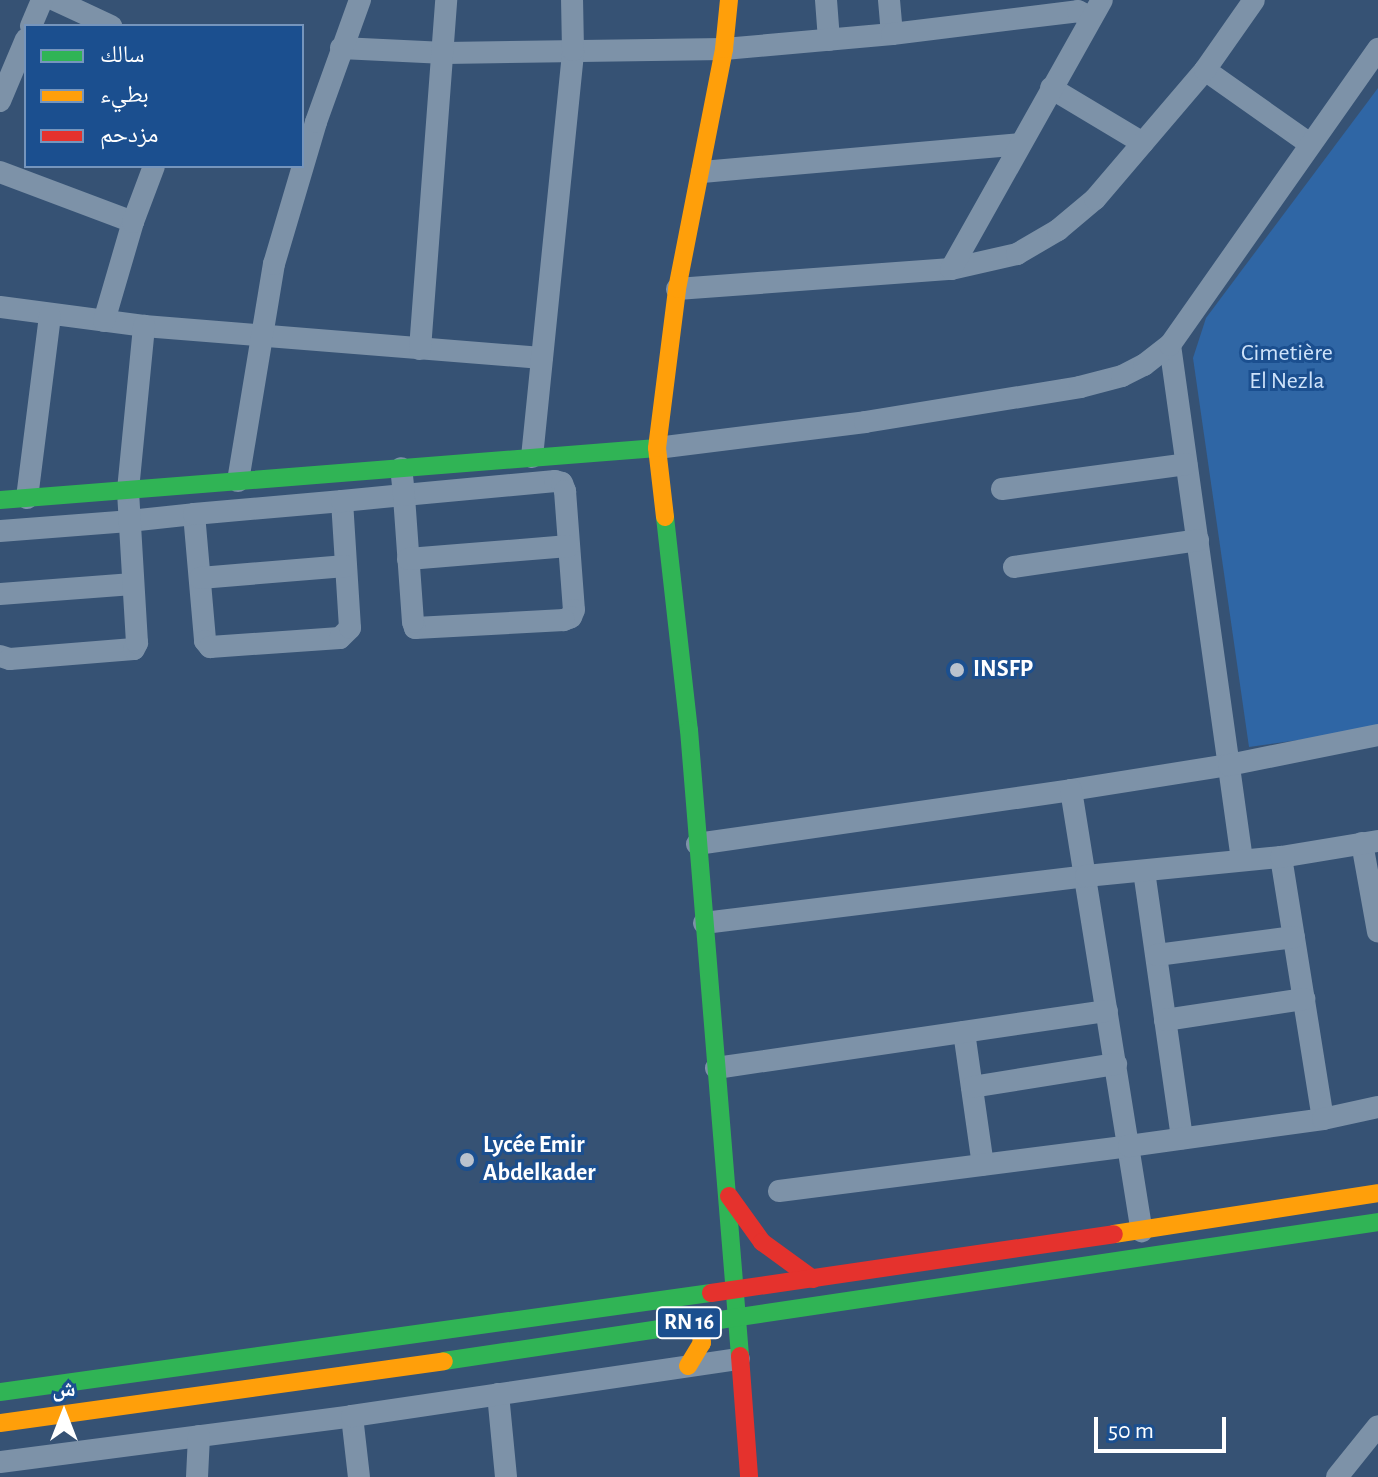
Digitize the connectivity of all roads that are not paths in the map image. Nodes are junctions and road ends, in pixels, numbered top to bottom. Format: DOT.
graph roads {
  1 [pos="42,0"];
  2 [pos="55,0"];
  3 [pos="360,0"];
  4 [pos="446,0"];
  5 [pos="572,0"];
  6 [pos="729,0"];
  7 [pos="826,0"];
  8 [pos="889,0"];
  9 [pos="1254,0"];
  10 [pos="1087,7"];
  11 [pos="32,24"];
  12 [pos="107,24"];
  13 [pos="892,34"];
  14 [pos="829,40"];
  15 [pos="24,44"];
  16 [pos="341,48"];
  17 [pos="724,49"];
  18 [pos="1378,49"];
  19 [pos="573,50"];
  20 [pos="445,53"];
  21 [pos="1205,70"];
  22 [pos="1051,88"];
  23 [pos="0,101"];
  24 [pos="309,119"];
  25 [pos="304,140"];
  26 [pos="1143,143"];
  27 [pos="1019,144"];
  28 [pos="1310,144"];
  29 [pos="153,168"];
  30 [pos="297,168"];
  31 [pos="0,172"];
  32 [pos="702,172"];
  33 [pos="133,222"];
  34 [pos="951,269"];
  35 [pos="677,289"];
  36 [pos="0,307"];
  37 [pos="50,316"];
  38 [pos="104,321"];
  39 [pos="144,326"];
  40 [pos="259,335"];
  41 [pos="1170,345"];
  42 [pos="420,349"];
  43 [pos="542,358"];
  44 [pos="657,448"];
  45 [pos="532,457"];
  46 [pos="1186,464"];
  47 [pos="401,468"];
  48 [pos="238,481"];
  49 [pos="1002,489"];
  50 [pos="128,490"];
  51 [pos="404,495"];
  52 [pos="27,498"];
  53 [pos="0,500"];
  54 [pos="342,501"];
  55 [pos="194,514"];
  56 [pos="129,521"];
  57 [pos="0,531"];
  58 [pos="1198,540"];
  59 [pos="568,546"];
  60 [pos="408,559"];
  61 [pos="346,566"];
  62 [pos="1014,567"];
  63 [pos="200,578"];
  64 [pos="133,584"];
  65 [pos="0,594"];
  66 [pos="0,656"];
  67 [pos="1378,735"];
  68 [pos="1229,765"];
  69 [pos="1071,790"];
  70 [pos="1370,842"];
  71 [pos="697,844"];
  72 [pos="1281,857"];
  73 [pos="1242,860"];
  74 [pos="1144,871"];
  75 [pos="1086,876"];
  76 [pos="1377,920"];
  77 [pos="704,923"];
  78 [pos="1294,937"];
  79 [pos="1157,955"];
  80 [pos="1304,999"];
  81 [pos="1107,1011"];
  82 [pos="1165,1020"];
  83 [pos="964,1032"];
  84 [pos="1116,1064"];
  85 [pos="716,1068"];
  86 [pos="972,1087"];
  87 [pos="1378,1107"];
  88 [pos="1323,1119"];
  89 [pos="1182,1138"];
  90 [pos="1129,1146"];
  91 [pos="983,1165"];
  92 [pos="779,1191"];
  93 [pos="1378,1193"];
  94 [pos="729,1196"];
  95 [pos="1378,1222"];
  96 [pos="1142,1231"];
  97 [pos="813,1279"];
  98 [pos="735,1289"];
  99 [pos="736,1315"];
  100 [pos="699,1321"];
  101 [pos="739,1359"];
  102 [pos="688,1366"];
  103 [pos="0,1392"];
  104 [pos="498,1394"];
  105 [pos="352,1416"];
  106 [pos="0,1423"];
  107 [pos="1378,1426"];
  108 [pos="199,1436"];
  109 [pos="0,1462"];
  110 [pos="197,1477"];
  111 [pos="359,1477"];
  112 [pos="506,1477"];
  113 [pos="749,1477"];
  114 [pos="1337,1477"];
  1 -- 11 [label="street"];
  2 -- 12 [label="street"];
  3 -- 16 [label="street"];
  4 -- 20 [label="street"];
  5 -- 19 [label="street"];
  6 -- 17 [label="main road"];
  7 -- 14 [label="street"];
  8 -- 13 [label="street"];
  9 -- 21 [label="street"];
  10 -- 13 [label="street"];
  10 -- 22 [label="street"];
  13 -- 14 [label="street"];
  14 -- 17 [label="street"];
  15 -- 23 [label="street"];
  16 -- 20 [label="street"];
  16 -- 24 [label="street"];
  17 -- 19 [label="street"];
  17 -- 32 [label="main road"];
  18 -- 28 [label="street"];
  19 -- 20 [label="street"];
  19 -- 43 [label="street"];
  20 -- 42 [label="street"];
  21 -- 26 [label="street"];
  21 -- 28 [label="street"];
  22 -- 26 [label="street"];
  22 -- 27 [label="street"];
  24 -- 25 [label="street"];
  26 -- 34 [label="street"];
  27 -- 32 [label="street"];
  27 -- 34 [label="street"];
  28 -- 41 [label="street"];
  29 -- 33 [label="street"];
  30 -- 40 [label="street"];
  31 -- 33 [label="street"];
  32 -- 35 [label="main road"];
  33 -- 38 [label="street"];
  34 -- 35 [label="street"];
  35 -- 44 [label="main road"];
  36 -- 37 [label="street"];
  37 -- 38 [label="street"];
  37 -- 52 [label="street"];
  38 -- 39 [label="street"];
  39 -- 40 [label="street"];
  39 -- 50 [label="street"];
  40 -- 42 [label="street"];
  40 -- 48 [label="street"];
  41 -- 44 [label="street"];
  41 -- 46 [label="street"];
  42 -- 43 [label="street"];
  43 -- 45 [label="street"];
  44 -- 45 [label="main road"];
  44 -- 71 [label="main road"];
  45 -- 47 [label="main road"];
  46 -- 49 [label="street"];
  46 -- 58 [label="street"];
  47 -- 48 [label="main road"];
  47 -- 51 [label="street"];
  48 -- 50 [label="main road"];
  50 -- 52 [label="main road"];
  50 -- 56 [label="street"];
  51 -- 54 [label="street"];
  51 -- 59 [label="street"];
  51 -- 60 [label="street"];
  52 -- 53 [label="main road"];
  54 -- 55 [label="street"];
  54 -- 61 [label="street"];
  55 -- 56 [label="street"];
  55 -- 63 [label="street"];
  56 -- 57 [label="street"];
  56 -- 64 [label="street"];
  58 -- 62 [label="street"];
  58 -- 68 [label="street"];
  59 -- 60 [label="street"];
  59 -- 60 [label="street"];
  61 -- 63 [label="street"];
  61 -- 63 [label="street"];
  64 -- 65 [label="street"];
  64 -- 66 [label="street"];
  67 -- 68 [label="street"];
  68 -- 69 [label="street"];
  68 -- 73 [label="street"];
  69 -- 71 [label="street"];
  69 -- 75 [label="street"];
  70 -- 72 [label="street"];
  70 -- 76 [label="street"];
  71 -- 77 [label="main road"];
  72 -- 73 [label="street"];
  72 -- 78 [label="street"];
  73 -- 74 [label="street"];
  74 -- 75 [label="street"];
  74 -- 79 [label="street"];
  75 -- 77 [label="street"];
  75 -- 81 [label="street"];
  77 -- 85 [label="main road"];
  78 -- 79 [label="street"];
  78 -- 80 [label="street"];
  79 -- 82 [label="street"];
  80 -- 82 [label="street"];
  80 -- 88 [label="street"];
  81 -- 83 [label="street"];
  81 -- 84 [label="street"];
  82 -- 89 [label="street"];
  83 -- 85 [label="street"];
  83 -- 86 [label="street"];
  84 -- 86 [label="street"];
  84 -- 90 [label="street"];
  85 -- 94 [label="main road"];
  86 -- 91 [label="street"];
  87 -- 88 [label="street"];
  88 -- 89 [label="street"];
  89 -- 90 [label="street"];
  90 -- 91 [label="street"];
  90 -- 96 [label="street"];
  91 -- 92 [label="street"];
  93 -- 96 [label="main road, RN 16"];
  94 -- 97 [label="main road"];
  94 -- 98 [label="main road"];
  95 -- 99 [label="main road, RN 16"];
  96 -- 97 [label="main road, RN 16"];
  97 -- 98 [label="main road, RN 16"];
  98 -- 99 [label="main road"];
  98 -- 103 [label="main road, RN 16"];
  99 -- 100 [label="main road, RN 16"];
  99 -- 101 [label="main road"];
  100 -- 102 [label="main road"];
  100 -- 106 [label="main road, RN 16"];
  101 -- 102 [label="street"];
  101 -- 113 [label="main road"];
  102 -- 104 [label="street"];
  104 -- 105 [label="street"];
  104 -- 112 [label="street"];
  105 -- 108 [label="street"];
  105 -- 111 [label="street"];
  107 -- 114 [label="street"];
  108 -- 109 [label="street"];
  108 -- 110 [label="street"];
}
